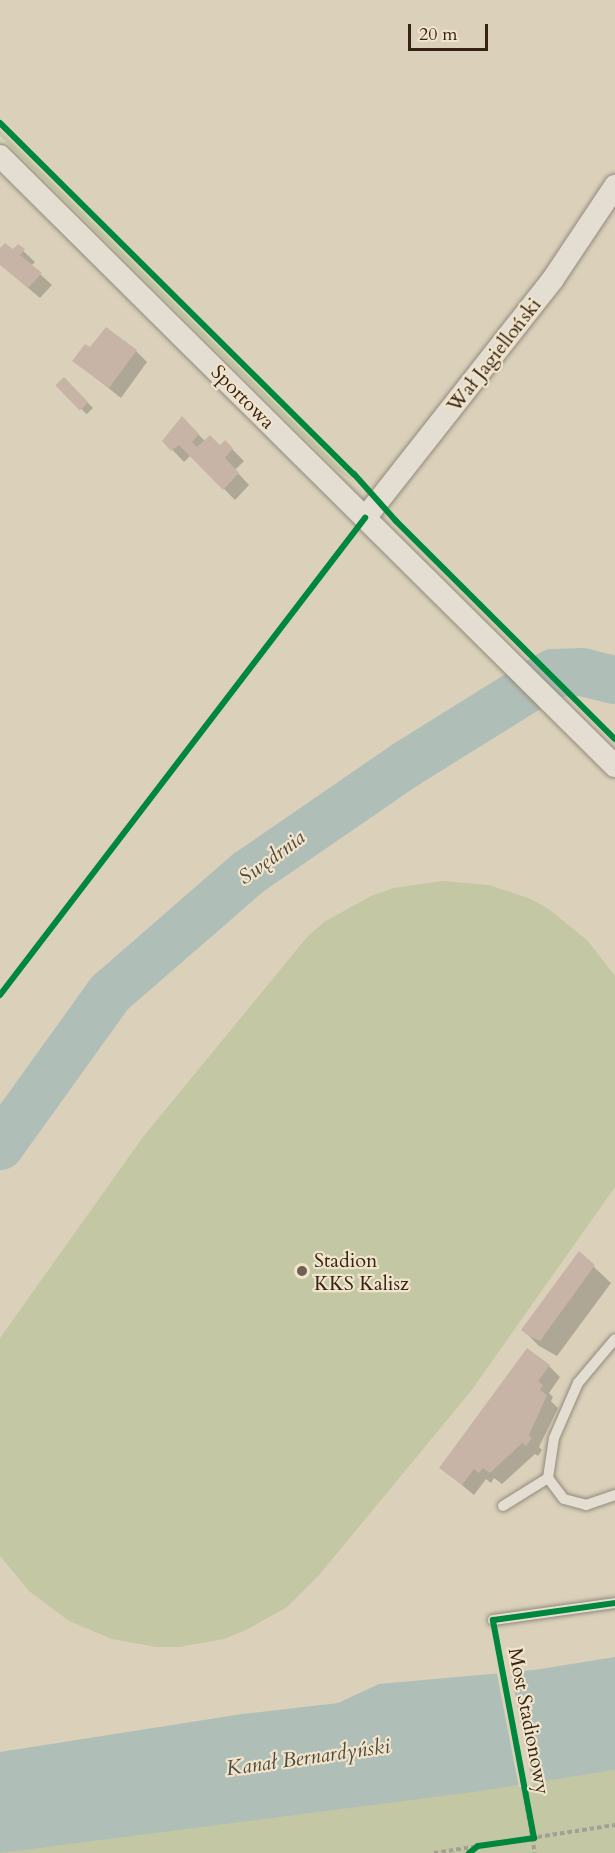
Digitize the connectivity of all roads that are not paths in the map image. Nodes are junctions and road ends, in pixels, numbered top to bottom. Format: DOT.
graph roads {
  1 [pos="0,156"];
  2 [pos="615,186"];
  3 [pos="365,518"];
  4 [pos="615,766"];
  5 [pos="615,1339"];
  6 [pos="611,1350"];
  7 [pos="548,1478"];
  8 [pos="615,1495"];
  9 [pos="503,1506"];
  10 [pos="615,1603"];
  11 [pos="493,1620"];
  1 -- 3 [label="street, Sportowa"];
  2 -- 3 [label="street, Wał Jagielloński"];
  3 -- 4 [label="street, Sportowa"];
  5 -- 6 [label="lane"];
  6 -- 7 [label="lane"];
  7 -- 8 [label="lane"];
  7 -- 9 [label="lane"];
  10 -- 11 [label="lane"];
}
